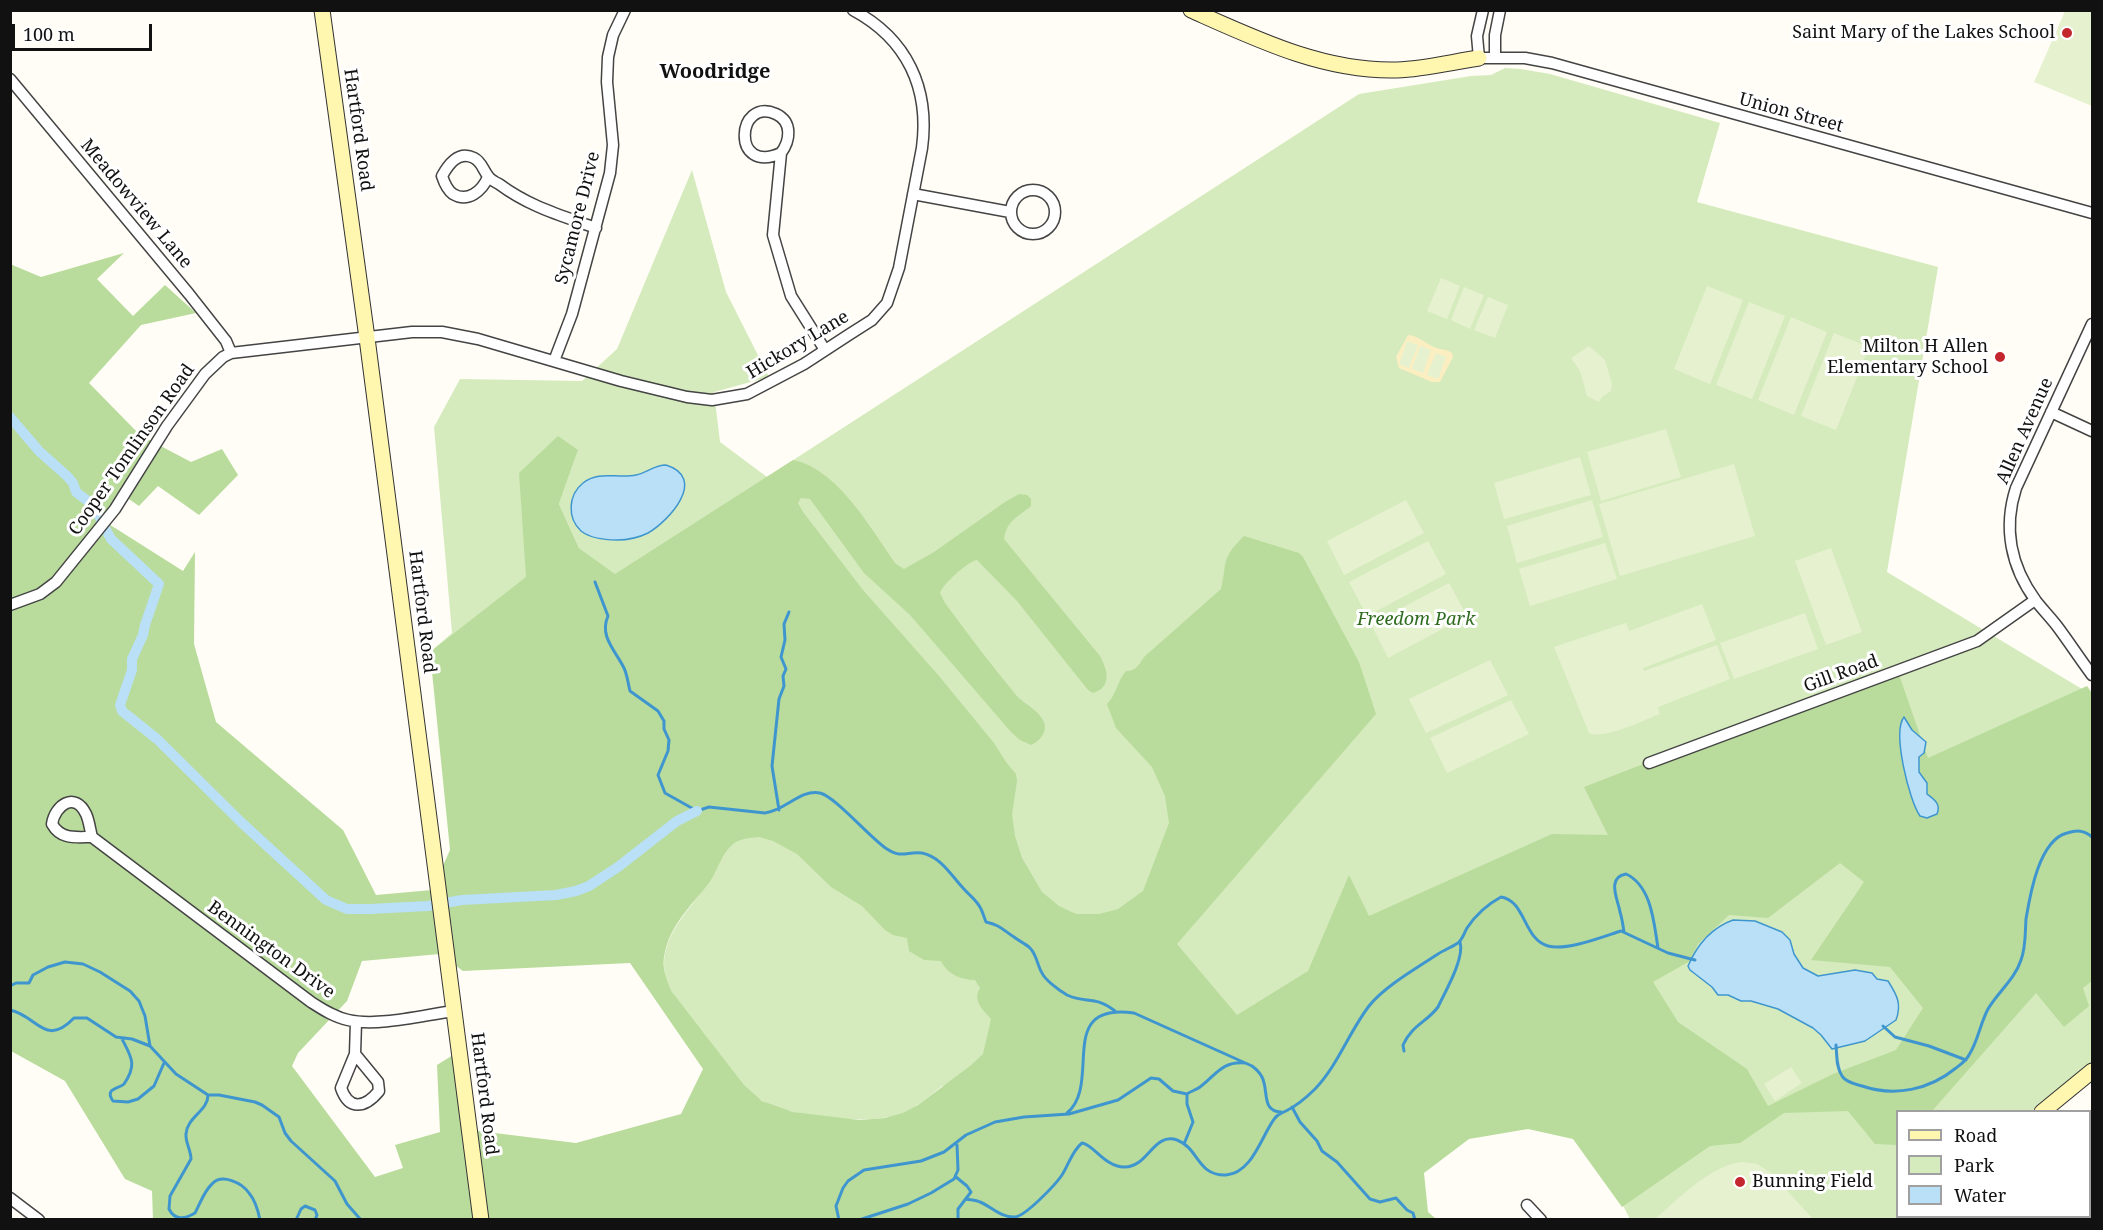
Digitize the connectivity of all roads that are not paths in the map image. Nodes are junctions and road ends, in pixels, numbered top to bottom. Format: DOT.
graph roads {
  1 [pos="322,10"];
  2 [pos="853,10"];
  3 [pos="1191,10"];
  4 [pos="1483,10"];
  5 [pos="1500,10"];
  6 [pos="619,12"];
  7 [pos="1495,57"];
  8 [pos="1479,58"];
  9 [pos="10,79"];
  10 [pos="781,153"];
  11 [pos="488,177"];
  12 [pos="913,194"];
  13 [pos="1010,212"];
  14 [pos="2092,213"];
  15 [pos="596,228"];
  16 [pos="2092,324"];
  17 [pos="367,338"];
  18 [pos="825,350"];
  19 [pos="231,354"];
  20 [pos="554,361"];
  21 [pos="2051,412"];
  22 [pos="2092,431"];
  23 [pos="2035,600"];
  24 [pos="10,605"];
  25 [pos="2092,675"];
  26 [pos="1648,763"];
  27 [pos="92,837"];
  28 [pos="454,1011"];
  29 [pos="356,1022"];
  30 [pos="355,1054"];
  31 [pos="2092,1071"];
  32 [pos="2044,1110"];
  33 [pos="10,1198"];
  34 [pos="1527,1205"];
  35 [pos="39,1220"];
  36 [pos="481,1220"];
  37 [pos="1541,1220"];
  1 -- 17 [label="street, Hartford Road"];
  2 -- 12 [label="street, Hickory Lane"];
  3 -- 8 [label="street"];
  4 -- 8 [label="street"];
  5 -- 7 [label="street"];
  6 -- 15 [label="street, Sycamore Drive"];
  7 -- 8 [label="street, Union Street"];
  7 -- 14 [label="street, Union Street"];
  9 -- 19 [label="street, Meadowview Lane"];
  10 -- 10 [label="street"];
  10 -- 18 [label="street"];
  11 -- 11 [label="street"];
  11 -- 15 [label="street"];
  12 -- 13 [label="street"];
  12 -- 18 [label="street, Hickory Lane"];
  13 -- 13 [label="street"];
  15 -- 20 [label="street, Sycamore Drive"];
  16 -- 21 [label="street, Allen Avenue"];
  17 -- 19 [label="street"];
  17 -- 20 [label="street, Hickory Lane"];
  17 -- 28 [label="street, Hartford Road"];
  18 -- 20 [label="street, Hickory Lane"];
  19 -- 24 [label="street, Cooper Tomlinson Road"];
  21 -- 22 [label="street"];
  21 -- 23 [label="street, Allen Avenue"];
  23 -- 25 [label="street, Allen Avenue"];
  23 -- 26 [label="street, Gill Road"];
  27 -- 29 [label="street, Bennington Drive"];
  28 -- 29 [label="street, Bennington Drive"];
  28 -- 36 [label="street, Hartford Road"];
  29 -- 30 [label="street"];
  30 -- 30 [label="street"];
  31 -- 32 [label="street"];
  33 -- 35 [label="street"];
  34 -- 37 [label="street"];
}
